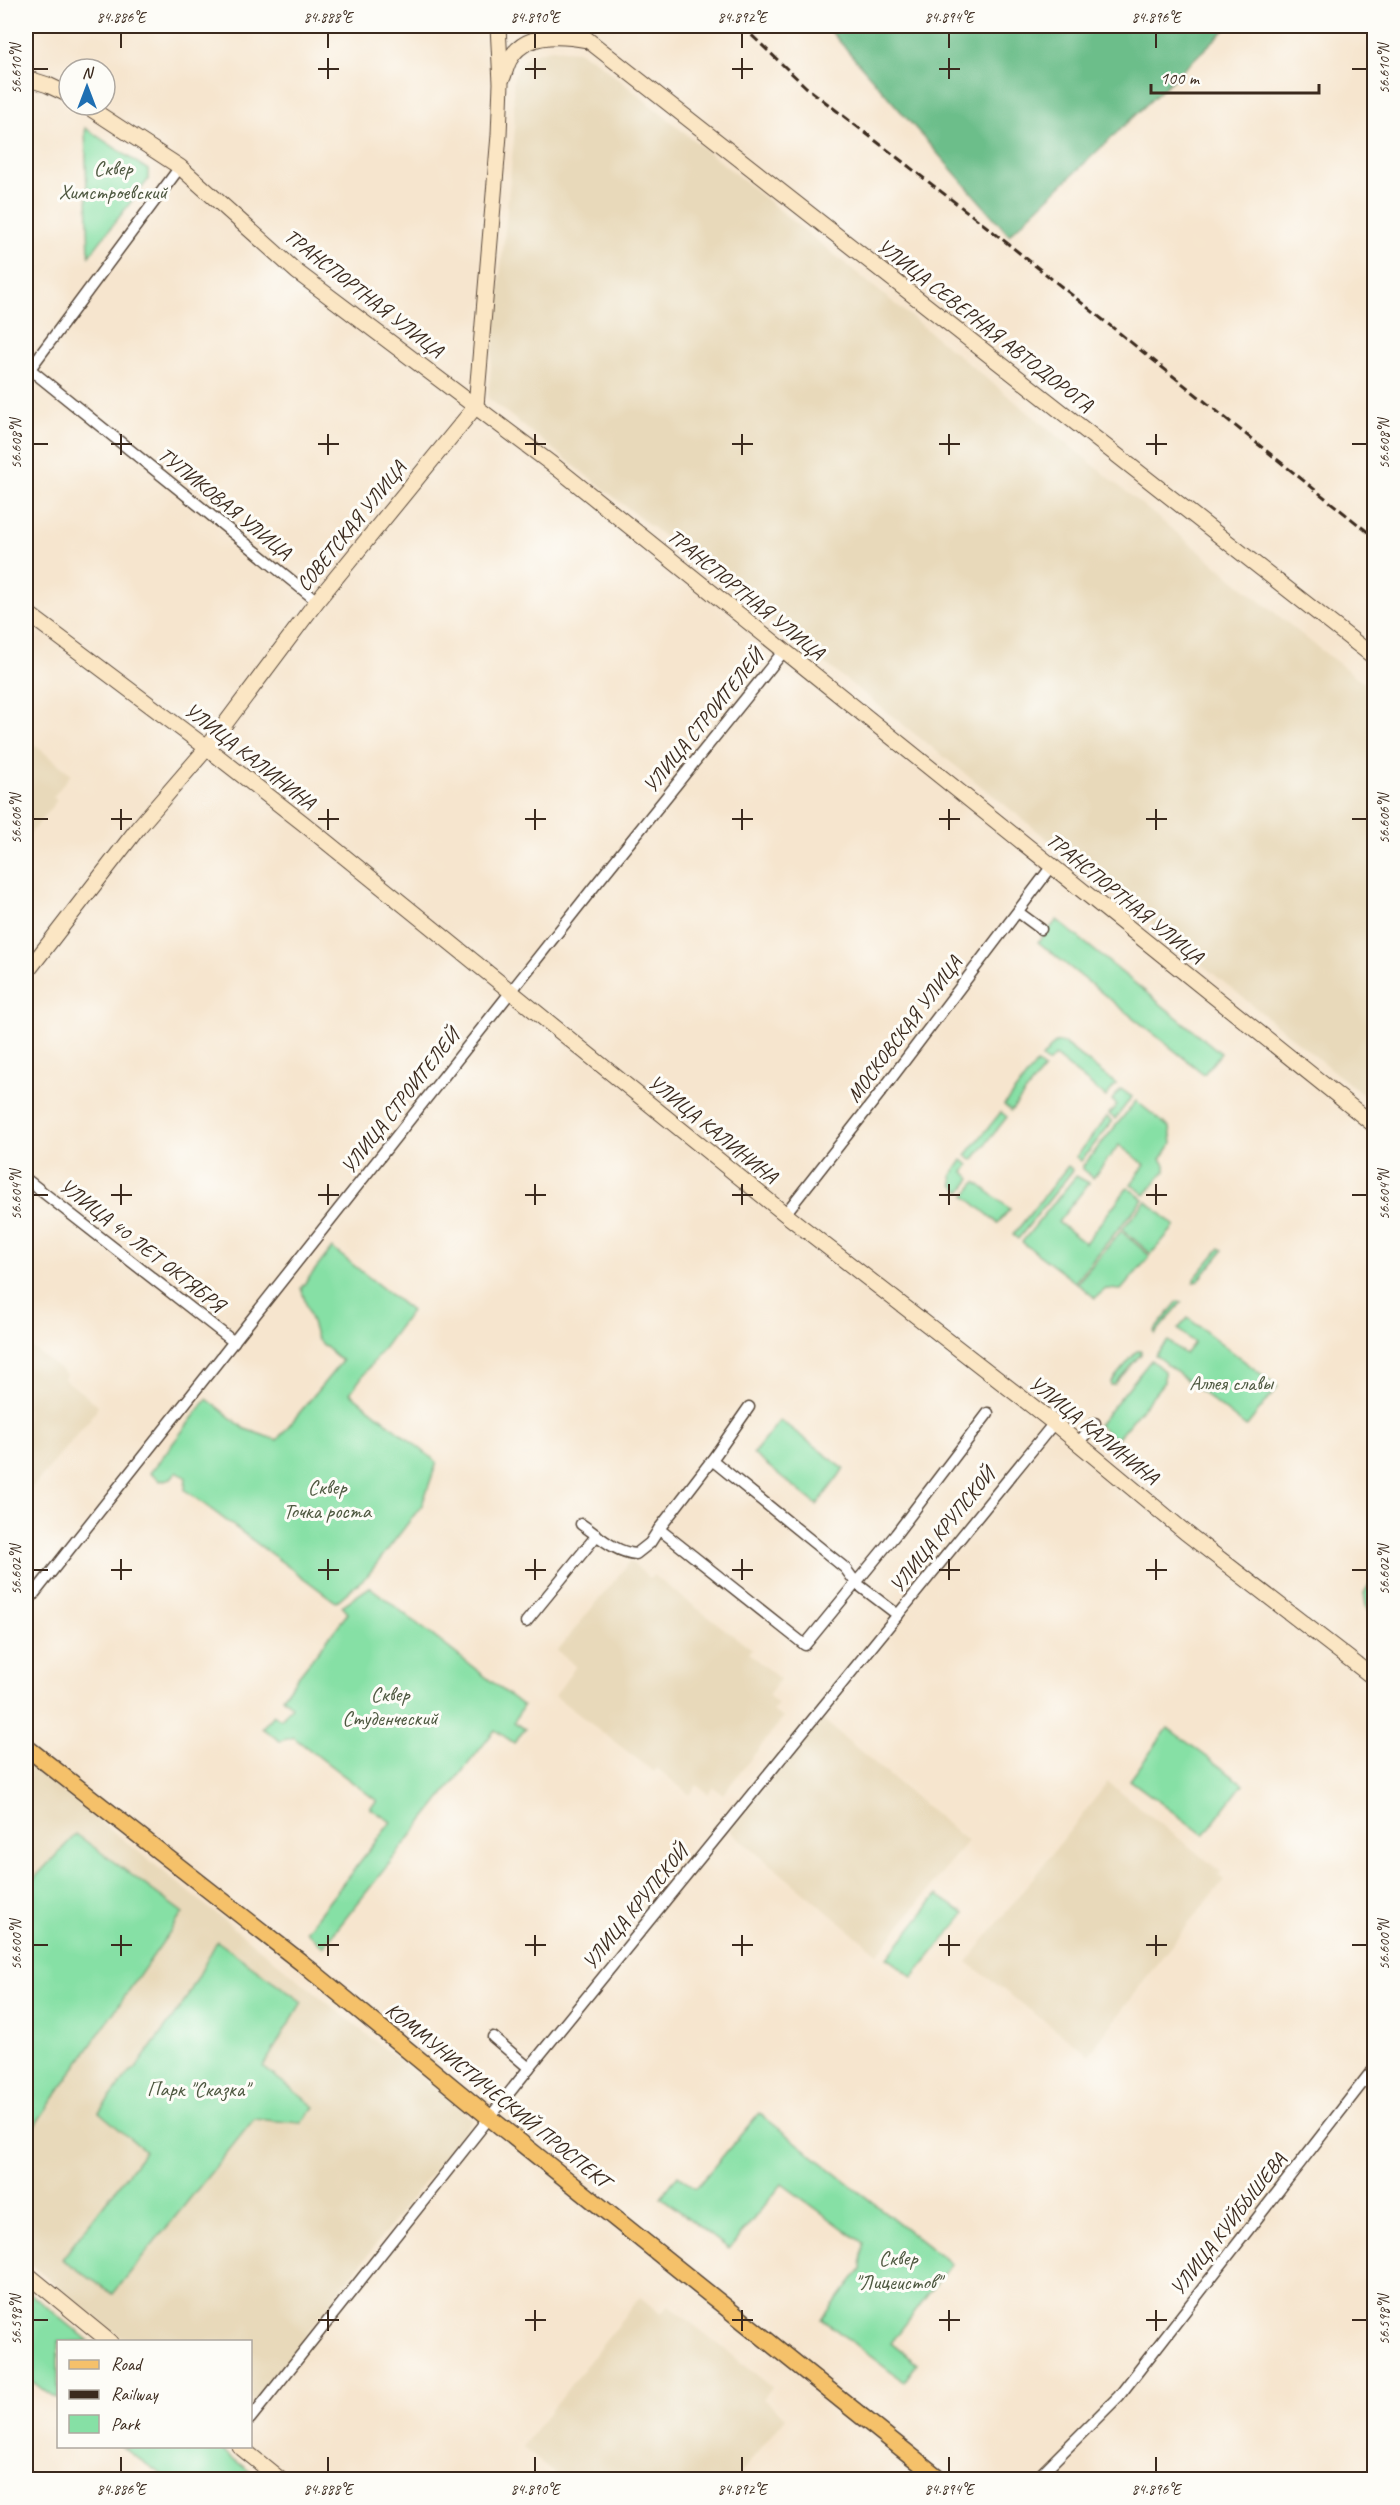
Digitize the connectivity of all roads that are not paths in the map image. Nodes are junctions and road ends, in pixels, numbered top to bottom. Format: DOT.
graph roads {
  1 [pos="498,26"];
  2 [pos="570,26"];
  3 [pos="590,41"];
  4 [pos="26,78"];
  5 [pos="501,83"];
  6 [pos="57,90"];
  7 [pos="103,117"];
  8 [pos="180,167"];
  9 [pos="27,370"];
  10 [pos="476,406"];
  11 [pos="317,601"];
  12 [pos="26,612"];
  13 [pos="783,652"];
  14 [pos="1374,657"];
  15 [pos="207,748"];
  16 [pos="1052,866"];
  17 [pos="1018,912"];
  18 [pos="1041,929"];
  19 [pos="26,973"];
  20 [pos="511,993"];
  21 [pos="1374,1125"];
  22 [pos="26,1179"];
  23 [pos="785,1214"];
  24 [pos="234,1341"];
  25 [pos="749,1407"];
  26 [pos="988,1413"];
  27 [pos="1054,1423"];
  28 [pos="1095,1423"];
  29 [pos="1078,1443"];
  30 [pos="712,1460"];
  31 [pos="581,1524"];
  32 [pos="659,1529"];
  33 [pos="597,1535"];
  34 [pos="856,1583"];
  35 [pos="26,1604"];
  36 [pos="898,1616"];
  37 [pos="526,1622"];
  38 [pos="1374,1678"];
  39 [pos="26,1747"];
  40 [pos="493,2037"];
  41 [pos="529,2068"];
  42 [pos="1374,2068"];
  43 [pos="490,2118"];
  44 [pos="26,2273"];
  45 [pos="108,2340"];
  46 [pos="252,2416"];
  47 [pos="241,2448"];
  48 [pos="281,2480"];
  49 [pos="941,2480"];
  50 [pos="1035,2480"];
  1 -- 5 [label="street"];
  2 -- 3 [label="street, УЛИЦА СЕВЕРНАЯ АВТОДОРОГА"];
  3 -- 5 [label="street"];
  3 -- 14 [label="street, УЛИЦА СЕВЕРНАЯ АВТОДОРОГА"];
  4 -- 6 [label="street"];
  5 -- 10 [label="street"];
  7 -- 8 [label="street, ТРАНСПОРТНАЯ УЛИЦА"];
  8 -- 9 [label="street"];
  8 -- 10 [label="street, ТРАНСПОРТНАЯ УЛИЦА"];
  9 -- 11 [label="street, ТУПИКОВАЯ УЛИЦА"];
  10 -- 11 [label="street, СОВЕТСКАЯ УЛИЦА"];
  10 -- 13 [label="street, ТРАНСПОРТНАЯ УЛИЦА"];
  11 -- 15 [label="street, СОВЕТСКАЯ УЛИЦА"];
  12 -- 15 [label="street, УЛИЦА КАЛИНИНА"];
  13 -- 16 [label="street, ТРАНСПОРТНАЯ УЛИЦА"];
  13 -- 20 [label="street, УЛИЦА СТРОИТЕЛЕЙ"];
  15 -- 19 [label="street, СОВЕТСКАЯ УЛИЦА"];
  15 -- 20 [label="street, УЛИЦА КАЛИНИНА"];
  16 -- 17 [label="street, МОСКОВСКАЯ УЛИЦА"];
  16 -- 21 [label="street, ТРАНСПОРТНАЯ УЛИЦА"];
  17 -- 18 [label="street"];
  17 -- 23 [label="street, МОСКОВСКАЯ УЛИЦА"];
  20 -- 23 [label="street, УЛИЦА КАЛИНИНА"];
  20 -- 24 [label="street, УЛИЦА СТРОИТЕЛЕЙ"];
  22 -- 24 [label="street, УЛИЦА 40 ЛЕТ ОКТЯБРЯ"];
  23 -- 27 [label="street, УЛИЦА КАЛИНИНА"];
  24 -- 35 [label="street, УЛИЦА СТРОИТЕЛЕЙ"];
  25 -- 30 [label="street"];
  26 -- 34 [label="street"];
  27 -- 29 [label="street, УЛИЦА КАЛИНИНА"];
  27 -- 36 [label="street, УЛИЦА КРУПСКОЙ"];
  28 -- 29 [label="street"];
  29 -- 38 [label="street, УЛИЦА КАЛИНИНА"];
  30 -- 32 [label="street"];
  30 -- 34 [label="street"];
  31 -- 33 [label="street"];
  32 -- 33 [label="street"];
  32 -- 34 [label="street"];
  33 -- 37 [label="street"];
  34 -- 36 [label="street"];
  36 -- 41 [label="street, УЛИЦА КРУПСКОЙ"];
  39 -- 43 [label="main road, КОММУНИСТИЧЕСКИЙ ПРОСПЕКТ"];
  40 -- 41 [label="street"];
  41 -- 43 [label="street, УЛИЦА КРУПСКОЙ"];
  42 -- 50 [label="street, УЛИЦА КУЙБЫШЕВА"];
  43 -- 46 [label="street, УЛИЦА КРУПСКОЙ"];
  43 -- 49 [label="main road, КОММУНИСТИЧЕСКИЙ ПРОСПЕКТ"];
  44 -- 45 [label="street"];
  47 -- 48 [label="street"];
}
